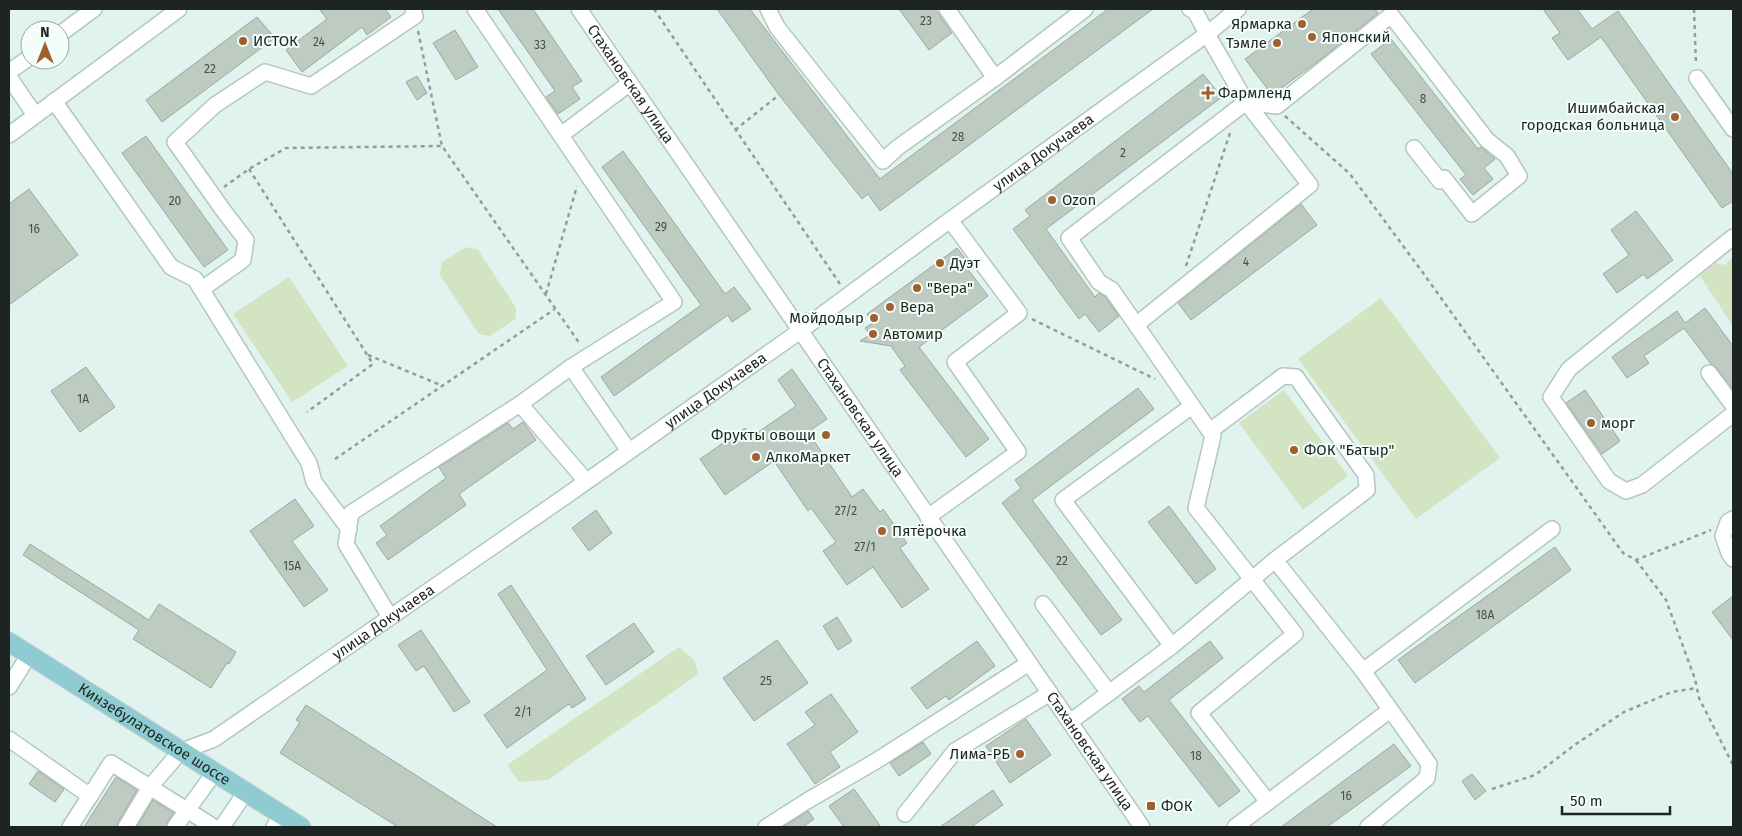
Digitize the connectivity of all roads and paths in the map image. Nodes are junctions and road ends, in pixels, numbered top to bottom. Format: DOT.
graph roads {
  1 [pos="94,9"];
  2 [pos="179,9"];
  3 [pos="475,9"];
  4 [pos="579,9"];
  5 [pos="654,9"];
  6 [pos="947,9"];
  7 [pos="1085,9"];
  8 [pos="1190,9"];
  9 [pos="1238,9"];
  10 [pos="1694,9"];
  11 [pos="772,10"];
  12 [pos="414,12"];
  13 [pos="1389,12"];
  14 [pos="70,27"];
  15 [pos="1206,34"];
  16 [pos="20,64"];
  17 [pos="9,72"];
  18 [pos="9,77"];
  19 [pos="996,78"];
  20 [pos="1697,78"];
  21 [pos="630,83"];
  22 [pos="779,95"];
  23 [pos="54,101"];
  24 [pos="1242,105"];
  25 [pos="1278,106"];
  26 [pos="35,115"];
  27 [pos="735,130"];
  28 [pos="1733,130"];
  29 [pos="9,135"];
  30 [pos="561,135"];
  31 [pos="442,146"];
  32 [pos="1414,148"];
  33 [pos="248,168"];
  34 [pos="578,186"];
  35 [pos="213,195"];
  36 [pos="950,220"];
  37 [pos="1733,236"];
  38 [pos="202,289"];
  39 [pos="1179,291"];
  40 [pos="546,294"];
  41 [pos="848,296"];
  42 [pos="556,309"];
  43 [pos="1019,312"];
  44 [pos="1136,325"];
  45 [pos="800,331"];
  46 [pos="367,354"];
  47 [pos="588,356"];
  48 [pos="571,367"];
  49 [pos="1708,373"];
  50 [pos="1157,380"];
  51 [pos="443,386"];
  52 [pos="520,404"];
  53 [pos="1733,405"];
  54 [pos="1192,406"];
  55 [pos="307,412"];
  56 [pos="1733,414"];
  57 [pos="1210,431"];
  58 [pos="629,451"];
  59 [pos="335,459"];
  60 [pos="586,481"];
  61 [pos="928,517"];
  62 [pos="1731,521"];
  63 [pos="349,529"];
  64 [pos="1552,529"];
  65 [pos="1733,559"];
  66 [pos="1275,560"];
  67 [pos="1636,560"];
  68 [pos="1253,579"];
  69 [pos="1043,604"];
  70 [pos="390,617"];
  71 [pos="9,642"];
  72 [pos="1172,646"];
  73 [pos="29,655"];
  74 [pos="1029,663"];
  75 [pos="1363,672"];
  76 [pos="9,687"];
  77 [pos="1697,688"];
  78 [pos="1050,693"];
  79 [pos="1109,693"];
  80 [pos="1390,710"];
  81 [pos="1070,722"];
  82 [pos="9,739"];
  83 [pos="180,752"];
  84 [pos="1733,765"];
  85 [pos="214,773"];
  86 [pos="150,787"];
  87 [pos="1492,789"];
  88 [pos="245,793"];
  89 [pos="90,796"];
  90 [pos="1268,802"];
  91 [pos="186,810"];
  92 [pos="906,814"];
  93 [pos="278,822"];
  94 [pos="70,827"];
  95 [pos="126,827"];
  96 [pos="175,827"];
  97 [pos="214,827"];
  98 [pos="222,827"];
  99 [pos="301,827"];
  100 [pos="766,827"];
  101 [pos="1142,827"];
  102 [pos="1235,827"];
  103 [pos="1368,827"];
  1 -- 14 [label="street"];
  2 -- 23 [label="street"];
  3 -- 30 [label="street"];
  4 -- 21 [label="street, Стахановская улица"];
  5 -- 27 [label="path"];
  6 -- 19 [label="street"];
  7 -- 19 [label="street"];
  8 -- 15 [label="street"];
  9 -- 15 [label="street, улица Докучаева"];
  10 -- 20 [label="path"];
  11 -- 19 [label="street"];
  12 -- 31 [label="path"];
  12 -- 35 [label="street"];
  13 -- 25 [label="street"];
  13 -- 32 [label="street"];
  15 -- 24 [label="street"];
  15 -- 36 [label="street, улица Докучаева"];
  16 -- 17 [label="street"];
  18 -- 26 [label="street"];
  20 -- 28 [label="street"];
  21 -- 30 [label="street"];
  21 -- 45 [label="street, Стахановская улица"];
  22 -- 27 [label="path"];
  23 -- 26 [label="street"];
  23 -- 38 [label="street"];
  24 -- 25 [label="street"];
  24 -- 39 [label="path"];
  24 -- 39 [label="street"];
  24 -- 44 [label="street"];
  25 -- 67 [label="path"];
  26 -- 29 [label="street"];
  27 -- 41 [label="path"];
  30 -- 47 [label="street"];
  31 -- 33 [label="path"];
  31 -- 40 [label="path"];
  33 -- 35 [label="path"];
  33 -- 46 [label="path"];
  34 -- 40 [label="path"];
  35 -- 38 [label="street"];
  36 -- 41 [label="street, улица Докучаева"];
  36 -- 43 [label="street"];
  37 -- 56 [label="street"];
  38 -- 63 [label="street"];
  39 -- 44 [label="street"];
  40 -- 42 [label="path"];
  41 -- 45 [label="street, улица Докучаева"];
  42 -- 47 [label="path"];
  42 -- 51 [label="path"];
  43 -- 50 [label="path"];
  43 -- 61 [label="street"];
  44 -- 54 [label="street"];
  45 -- 58 [label="street, улица Докучаева"];
  45 -- 61 [label="street, Стахановская улица"];
  46 -- 51 [label="path"];
  46 -- 55 [label="path"];
  47 -- 48 [label="street"];
  48 -- 52 [label="street"];
  48 -- 58 [label="street"];
  49 -- 53 [label="street"];
  51 -- 59 [label="path"];
  52 -- 60 [label="street"];
  52 -- 63 [label="street"];
  54 -- 57 [label="street"];
  54 -- 72 [label="street"];
  57 -- 66 [label="street"];
  57 -- 68 [label="street"];
  58 -- 60 [label="street, улица Докучаева"];
  60 -- 70 [label="street, улица Докучаева"];
  61 -- 74 [label="street, Стахановская улица"];
  62 -- 65 [label="street"];
  62 -- 67 [label="path"];
  63 -- 70 [label="street"];
  64 -- 75 [label="street"];
  66 -- 68 [label="street"];
  66 -- 75 [label="street"];
  67 -- 77 [label="path"];
  68 -- 72 [label="street"];
  68 -- 90 [label="street"];
  69 -- 79 [label="street"];
  70 -- 83 [label="street, улица Докучаева"];
  71 -- 73 [label="main road, Кинзебулатовское шоссе"];
  72 -- 79 [label="street"];
  73 -- 76 [label="street"];
  73 -- 83 [label="main road, Кинзебулатовское шоссе"];
  74 -- 78 [label="street, Стахановская улица"];
  74 -- 100 [label="street"];
  75 -- 80 [label="street"];
  77 -- 84 [label="path"];
  77 -- 87 [label="path"];
  78 -- 81 [label="street, Стахановская улица"];
  78 -- 92 [label="street"];
  79 -- 81 [label="street"];
  80 -- 90 [label="street"];
  80 -- 103 [label="street"];
  81 -- 101 [label="street, Стахановская улица"];
  82 -- 89 [label="street"];
  83 -- 85 [label="main road, Кинзебулатовское шоссе"];
  83 -- 86 [label="street"];
  85 -- 88 [label="main road, Кинзебулатовское шоссе"];
  85 -- 91 [label="street"];
  86 -- 89 [label="street"];
  86 -- 91 [label="street"];
  86 -- 95 [label="street"];
  88 -- 93 [label="main road, Кинзебулатовское шоссе"];
  88 -- 98 [label="street"];
  89 -- 94 [label="street"];
  90 -- 102 [label="street"];
  91 -- 96 [label="street"];
  91 -- 97 [label="street"];
  93 -- 99 [label="main road, Кинзебулатовское шоссе"];
}
